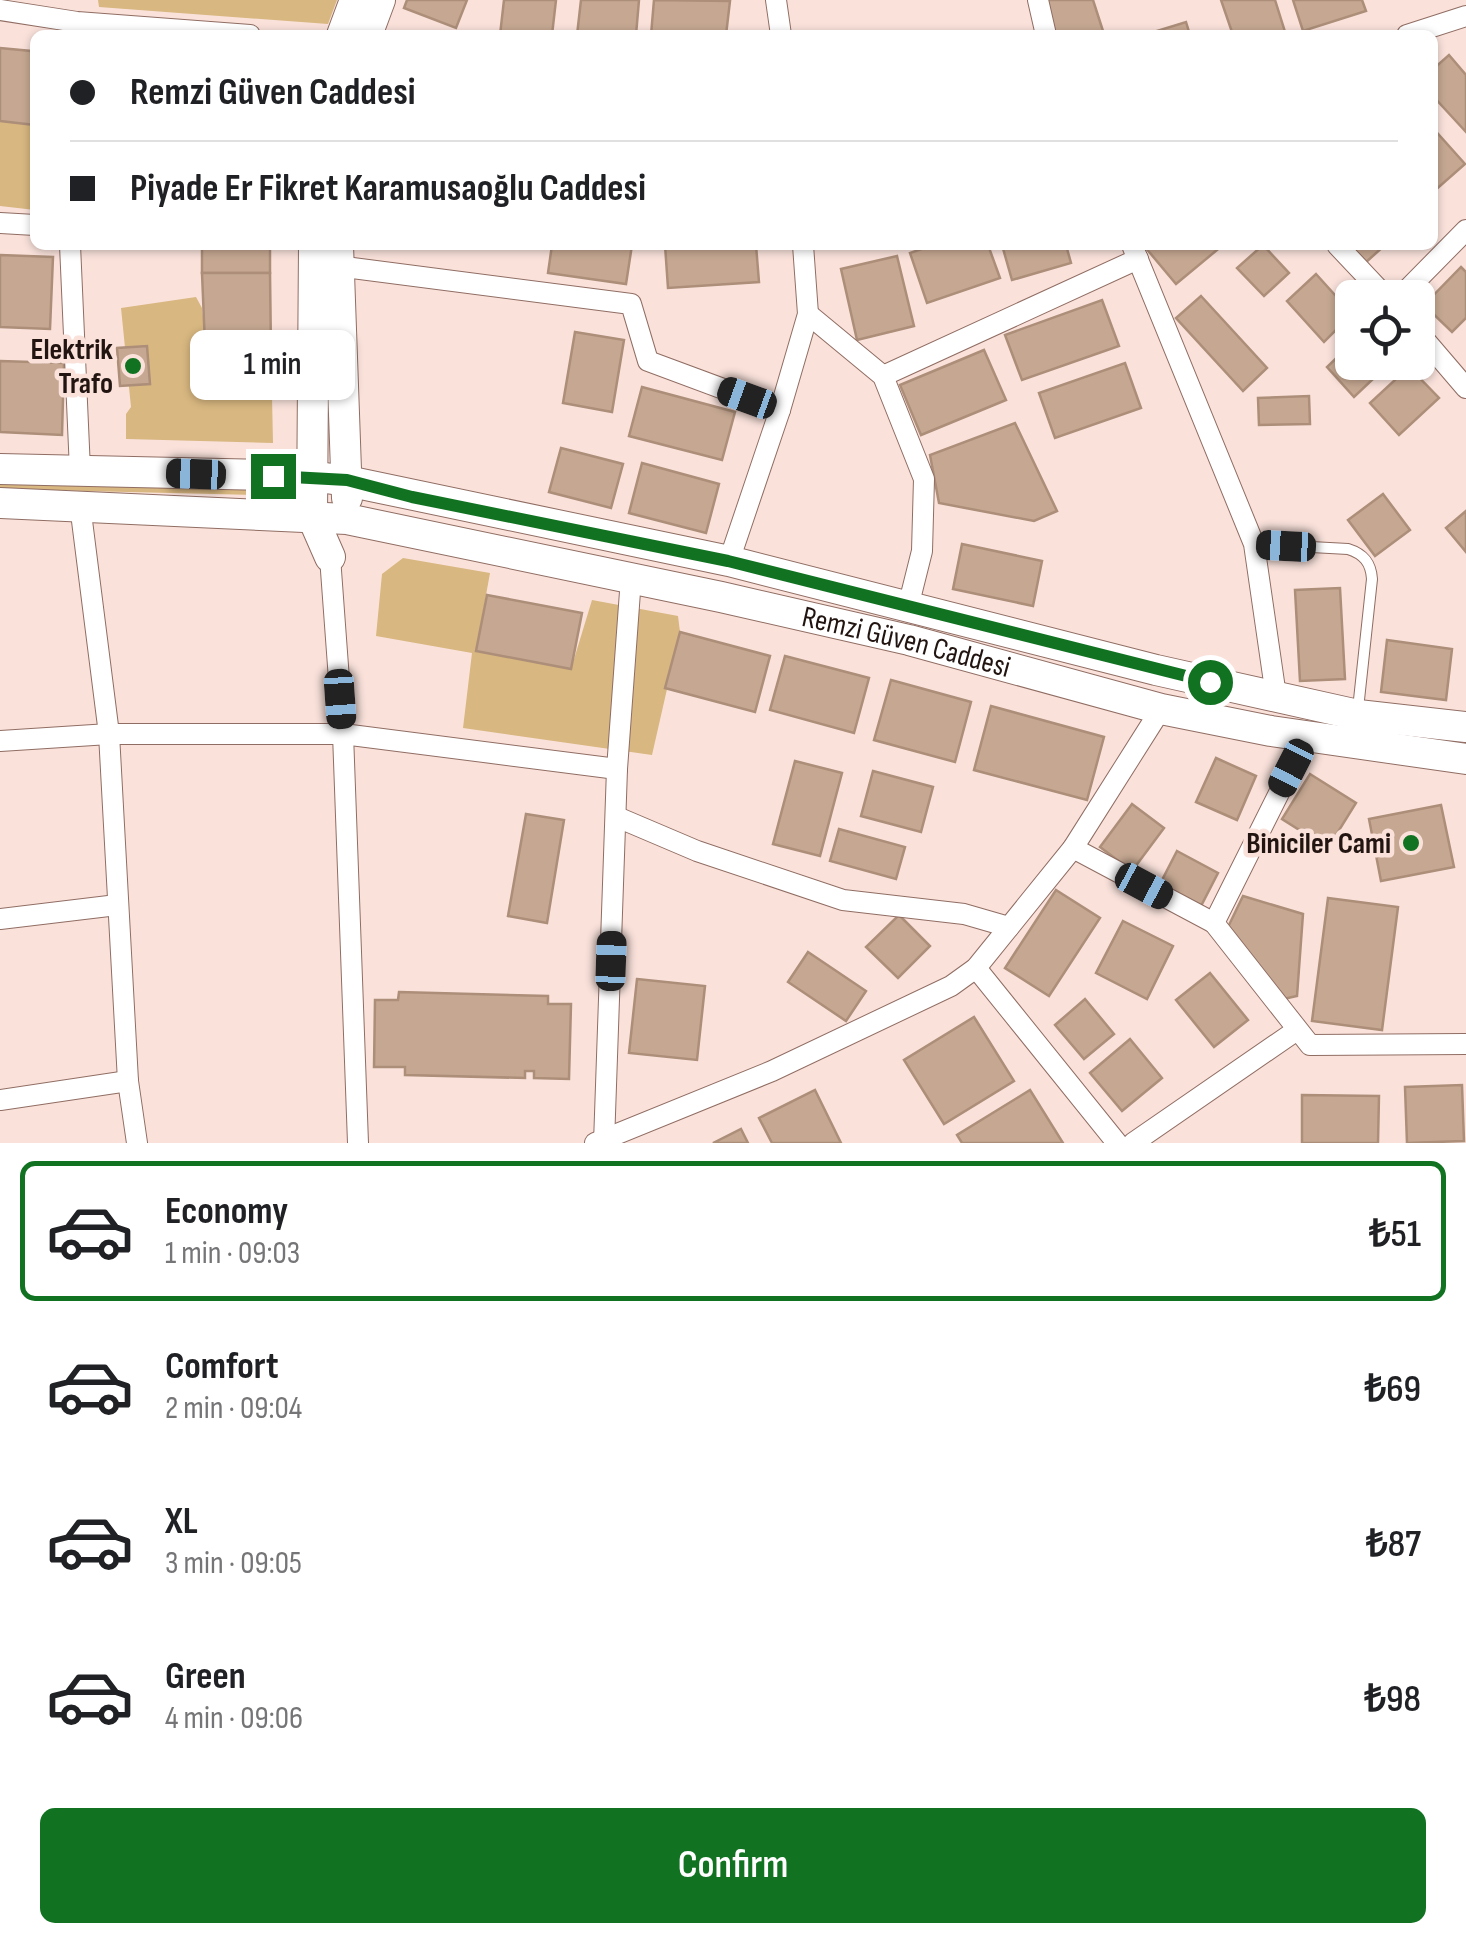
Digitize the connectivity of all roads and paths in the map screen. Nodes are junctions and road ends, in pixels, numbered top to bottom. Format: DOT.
graph roads {
  1 [pos="75,0"];
  2 [pos="355,0"];
  3 [pos="380,0"];
  4 [pos="776,0"];
  5 [pos="1038,0"];
  6 [pos="0,10"];
  7 [pos="1466,16"];
  8 [pos="76,28"];
  9 [pos="126,30"];
  10 [pos="344,30"];
  11 [pos="369,30"];
  12 [pos="780,30"];
  13 [pos="1045,30"];
  14 [pos="1423,30"];
  15 [pos="0,223"];
  16 [pos="30,225"];
  17 [pos="1466,230"];
  18 [pos="70,250"];
  19 [pos="314,250"];
  20 [pos="803,250"];
  21 [pos="1342,250"];
  22 [pos="1135,252"];
  23 [pos="337,256"];
  24 [pos="1370,280"];
  25 [pos="1417,280"];
  26 [pos="808,314"];
  27 [pos="1435,352"];
  28 [pos="883,376"];
  29 [pos="1466,388"];
  30 [pos="780,410"];
  31 [pos="0,469"];
  32 [pos="80,470"];
  33 [pos="311,476"];
  34 [pos="347,480"];
  35 [pos="0,503"];
  36 [pos="80,505"];
  37 [pos="312,516"];
  38 [pos="347,519"];
  39 [pos="1254,544"];
  40 [pos="330,557"];
  41 [pos="728,561"];
  42 [pos="631,578"];
  43 [pos="908,607"];
  44 [pos="1276,696"];
  45 [pos="1161,709"];
  46 [pos="1358,715"];
  47 [pos="1466,727"];
  48 [pos="110,734"];
  49 [pos="342,734"];
  50 [pos="1307,736"];
  51 [pos="0,741"];
  52 [pos="1466,760"];
  53 [pos="617,769"];
  54 [pos="617,817"];
  55 [pos="1073,848"];
  56 [pos="117,905"];
  57 [pos="0,919"];
  58 [pos="1214,923"];
  59 [pos="1009,927"];
  60 [pos="976,968"];
  61 [pos="1297,1030"];
  62 [pos="1466,1044"];
  63 [pos="128,1081"];
  64 [pos="0,1100"];
  65 [pos="601,1142"];
  66 [pos="137,1143"];
  67 [pos="358,1143"];
  68 [pos="1116,1143"];
  69 [pos="1134,1143"];
  1 -- 8 [label="street"];
  2 -- 10 [label="main road"];
  3 -- 11 [label="main road"];
  4 -- 12 [label="street"];
  5 -- 13 [label="street"];
  6 -- 8 [label="street"];
  7 -- 14 [label="street"];
  8 -- 9 [label="street"];
  15 -- 16 [label="street"];
  17 -- 25 [label="street"];
  18 -- 32 [label="street"];
  19 -- 33 [label="main road"];
  20 -- 26 [label="street"];
  21 -- 24 [label="street"];
  22 -- 28 [label="street"];
  22 -- 39 [label="street"];
  23 -- 30 [label="street"];
  23 -- 34 [label="main road"];
  26 -- 28 [label="street"];
  26 -- 30 [label="street"];
  27 -- 29 [label="street"];
  28 -- 43 [label="street"];
  30 -- 41 [label="street"];
  31 -- 32 [label="main road, Remzi Güven Caddesi"];
  32 -- 33 [label="main road, Remzi Güven Caddesi"];
  33 -- 34 [label="main road, Remzi Güven Caddesi"];
  33 -- 37 [label="main road"];
  34 -- 38 [label="main road"];
  34 -- 41 [label="main road, Remzi Güven Caddesi"];
  35 -- 36 [label="main road, Remzi Güven Caddesi"];
  36 -- 37 [label="main road, Remzi Güven Caddesi"];
  36 -- 48 [label="street"];
  37 -- 38 [label="main road, Remzi Güven Caddesi"];
  37 -- 40 [label="main road"];
  38 -- 40 [label="main road"];
  38 -- 42 [label="main road, Remzi Güven Caddesi"];
  39 -- 44 [label="street"];
  39 -- 46 [label="lane"];
  40 -- 49 [label="street"];
  41 -- 43 [label="main road, Remzi Güven Caddesi"];
  42 -- 45 [label="main road, Remzi Güven Caddesi"];
  42 -- 53 [label="street"];
  43 -- 44 [label="main road, Remzi Güven Caddesi"];
  44 -- 46 [label="main road, Remzi Güven Caddesi"];
  45 -- 50 [label="main road, Remzi Güven Caddesi"];
  45 -- 55 [label="street"];
  46 -- 47 [label="main road, Remzi Güven Caddesi"];
  48 -- 49 [label="street"];
  48 -- 51 [label="street"];
  48 -- 56 [label="street"];
  49 -- 53 [label="street"];
  49 -- 67 [label="street"];
  50 -- 52 [label="main road, Remzi Güven Caddesi"];
  50 -- 58 [label="street"];
  53 -- 54 [label="street"];
  54 -- 59 [label="street"];
  54 -- 65 [label="street"];
  55 -- 58 [label="street"];
  55 -- 59 [label="street"];
  56 -- 57 [label="street"];
  56 -- 63 [label="street"];
  58 -- 61 [label="street"];
  59 -- 60 [label="street"];
  60 -- 65 [label="street"];
  60 -- 68 [label="street"];
  61 -- 62 [label="street"];
  61 -- 69 [label="street"];
  63 -- 64 [label="street"];
  63 -- 66 [label="street"];
}
